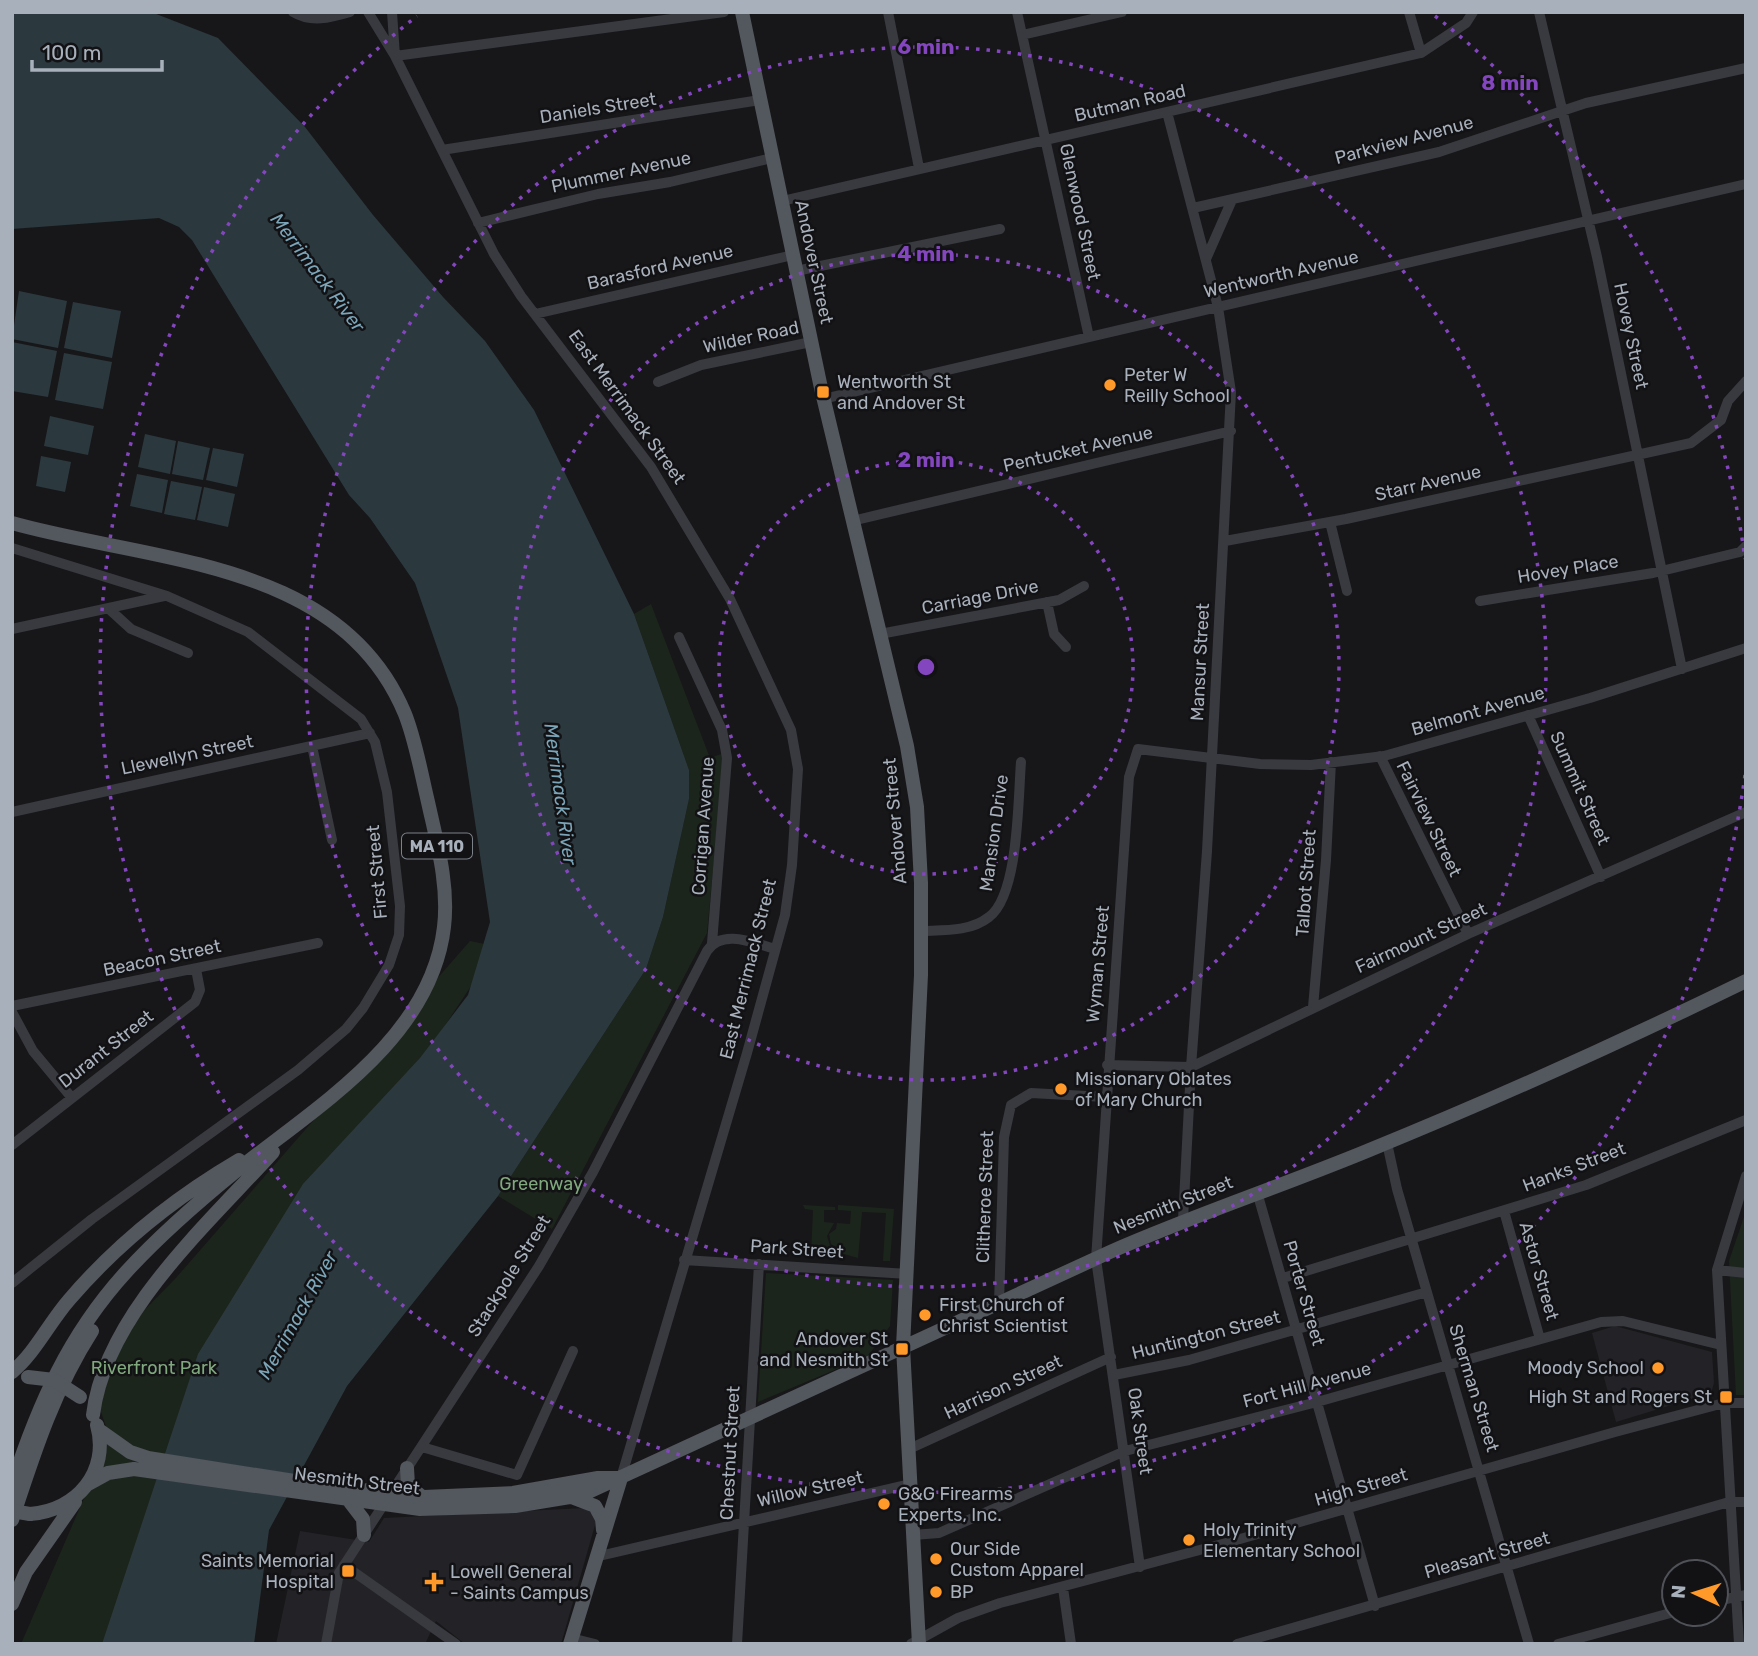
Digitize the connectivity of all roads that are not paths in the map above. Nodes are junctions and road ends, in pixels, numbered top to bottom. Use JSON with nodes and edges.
{"nodes":[{"id":1,"x":293,"y":12,"type":"edge"},
{"id":2,"x":350,"y":12,"type":"edge"},
{"id":3,"x":368,"y":12,"type":"edge"},
{"id":4,"x":392,"y":12,"type":"edge"},
{"id":5,"x":724,"y":12,"type":"edge"},
{"id":6,"x":742,"y":12,"type":"edge"},
{"id":7,"x":888,"y":12,"type":"edge"},
{"id":8,"x":1017,"y":12,"type":"edge"},
{"id":9,"x":1122,"y":12,"type":"edge"},
{"id":10,"x":1409,"y":12,"type":"edge"},
{"id":11,"x":1473,"y":12,"type":"edge"},
{"id":12,"x":1539,"y":12,"type":"edge"},
{"id":13,"x":1022,"y":35,"type":"junction"},
{"id":14,"x":1421,"y":53,"type":"junction"},
{"id":15,"x":395,"y":56,"type":"junction"},
{"id":16,"x":1746,"y":68,"type":"edge"},
{"id":17,"x":760,"y":100,"type":"junction"},
{"id":18,"x":1562,"y":111,"type":"junction"},
{"id":19,"x":1167,"y":112,"type":"junction"},
{"id":20,"x":1046,"y":140,"type":"junction"},
{"id":21,"x":442,"y":150,"type":"junction"},
{"id":22,"x":772,"y":158,"type":"junction"},
{"id":23,"x":919,"y":168,"type":"junction"},
{"id":24,"x":1746,"y":184,"type":"edge"},
{"id":25,"x":1232,"y":200,"type":"junction"},
{"id":26,"x":782,"y":201,"type":"junction"},
{"id":27,"x":1193,"y":208,"type":"junction"},
{"id":28,"x":1588,"y":221,"type":"junction"},
{"id":29,"x":478,"y":223,"type":"junction"},
{"id":30,"x":1000,"y":229,"type":"dead end"},
{"id":31,"x":793,"y":255,"type":"junction"},
{"id":32,"x":1206,"y":259,"type":"junction"},
{"id":33,"x":796,"y":271,"type":"junction"},
{"id":34,"x":1219,"y":307,"type":"junction"},
{"id":35,"x":535,"y":314,"type":"junction"},
{"id":36,"x":1089,"y":337,"type":"junction"},
{"id":37,"x":811,"y":342,"type":"junction"},
{"id":38,"x":1746,"y":381,"type":"edge"},
{"id":39,"x":658,"y":382,"type":"dead end"},
{"id":40,"x":823,"y":399,"type":"junction"},
{"id":41,"x":1231,"y":430,"type":"junction"},
{"id":42,"x":1638,"y":455,"type":"junction"},
{"id":43,"x":852,"y":521,"type":"junction"},
{"id":44,"x":1330,"y":522,"type":"junction"},
{"id":45,"x":12,"y":523,"type":"edge"},
{"id":46,"x":1225,"y":541,"type":"junction"},
{"id":47,"x":1746,"y":546,"type":"edge"},
{"id":48,"x":12,"y":548,"type":"edge"},
{"id":49,"x":1662,"y":571,"type":"junction"},
{"id":50,"x":1084,"y":586,"type":"dead end"},
{"id":51,"x":1347,"y":591,"type":"dead end"},
{"id":52,"x":167,"y":596,"type":"junction"},
{"id":53,"x":1480,"y":601,"type":"dead end"},
{"id":54,"x":1047,"y":602,"type":"junction"},
{"id":55,"x":108,"y":608,"type":"junction"},
{"id":56,"x":12,"y":629,"type":"edge"},
{"id":57,"x":880,"y":634,"type":"junction"},
{"id":58,"x":679,"y":637,"type":"dead end"},
{"id":59,"x":1066,"y":647,"type":"dead end"},
{"id":60,"x":1746,"y":649,"type":"edge"},
{"id":61,"x":188,"y":653,"type":"dead end"},
{"id":62,"x":1682,"y":669,"type":"junction"},
{"id":63,"x":1528,"y":715,"type":"junction"},
{"id":64,"x":370,"y":733,"type":"junction"},
{"id":65,"x":312,"y":746,"type":"junction"},
{"id":66,"x":1380,"y":756,"type":"junction"},
{"id":67,"x":1213,"y":758,"type":"junction"},
{"id":68,"x":1021,"y":762,"type":"dead end"},
{"id":69,"x":1331,"y":762,"type":"junction"},
{"id":70,"x":12,"y":812,"type":"edge"},
{"id":71,"x":1746,"y":812,"type":"edge"},
{"id":72,"x":332,"y":840,"type":"dead end"},
{"id":73,"x":1601,"y":877,"type":"junction"},
{"id":74,"x":921,"y":931,"type":"junction"},
{"id":75,"x":1468,"y":934,"type":"junction"},
{"id":76,"x":318,"y":943,"type":"dead end"},
{"id":77,"x":712,"y":943,"type":"junction"},
{"id":78,"x":775,"y":949,"type":"junction"},
{"id":79,"x":196,"y":970,"type":"junction"},
{"id":80,"x":1746,"y":981,"type":"edge"},
{"id":81,"x":12,"y":1006,"type":"edge"},
{"id":82,"x":1313,"y":1007,"type":"junction"},
{"id":83,"x":12,"y":1012,"type":"edge"},
{"id":84,"x":1107,"y":1065,"type":"junction"},
{"id":85,"x":1191,"y":1067,"type":"junction"},
{"id":86,"x":1105,"y":1097,"type":"junction"},
{"id":87,"x":72,"y":1098,"type":"junction"},
{"id":88,"x":1746,"y":1120,"type":"edge"},
{"id":89,"x":297,"y":1125,"type":"junction"},
{"id":90,"x":1387,"y":1143,"type":"junction"},
{"id":91,"x":12,"y":1145,"type":"edge"},
{"id":92,"x":1746,"y":1176,"type":"edge"},
{"id":93,"x":1257,"y":1192,"type":"junction"},
{"id":94,"x":1504,"y":1211,"type":"junction"},
{"id":95,"x":1183,"y":1220,"type":"junction"},
{"id":96,"x":1412,"y":1237,"type":"junction"},
{"id":97,"x":1096,"y":1259,"type":"junction"},
{"id":98,"x":684,"y":1260,"type":"junction"},
{"id":99,"x":759,"y":1264,"type":"junction"},
{"id":100,"x":1717,"y":1270,"type":"junction"},
{"id":101,"x":1746,"y":1273,"type":"edge"},
{"id":102,"x":908,"y":1274,"type":"junction"},
{"id":103,"x":1283,"y":1279,"type":"junction"},
{"id":104,"x":12,"y":1283,"type":"edge"},
{"id":105,"x":1427,"y":1292,"type":"junction"},
{"id":106,"x":999,"y":1304,"type":"junction"},
{"id":107,"x":1296,"y":1330,"type":"junction"},
{"id":108,"x":1540,"y":1339,"type":"junction"},
{"id":109,"x":1721,"y":1345,"type":"junction"},
{"id":110,"x":903,"y":1347,"type":"junction"},
{"id":111,"x":573,"y":1351,"type":"dead end"},
{"id":112,"x":1111,"y":1357,"type":"junction"},
{"id":113,"x":1449,"y":1364,"type":"junction"},
{"id":114,"x":12,"y":1372,"type":"edge"},
{"id":115,"x":1114,"y":1375,"type":"junction"},
{"id":116,"x":12,"y":1380,"type":"edge"},
{"id":117,"x":1317,"y":1402,"type":"junction"},
{"id":118,"x":1746,"y":1403,"type":"edge"},
{"id":119,"x":1724,"y":1404,"type":"junction"},
{"id":120,"x":93,"y":1415,"type":"junction"},
{"id":121,"x":750,"y":1419,"type":"junction"},
{"id":122,"x":99,"y":1430,"type":"junction"},
{"id":123,"x":422,"y":1447,"type":"junction"},
{"id":124,"x":909,"y":1449,"type":"junction"},
{"id":125,"x":1125,"y":1451,"type":"junction"},
{"id":126,"x":146,"y":1464,"type":"junction"},
{"id":127,"x":407,"y":1468,"type":"junction"},
{"id":128,"x":1481,"y":1471,"type":"junction"},
{"id":129,"x":621,"y":1478,"type":"junction"},
{"id":130,"x":910,"y":1484,"type":"junction"},
{"id":131,"x":12,"y":1485,"type":"edge"},
{"id":132,"x":83,"y":1490,"type":"junction"},
{"id":133,"x":323,"y":1492,"type":"junction"},
{"id":134,"x":423,"y":1497,"type":"junction"},
{"id":135,"x":570,"y":1497,"type":"junction"},
{"id":136,"x":385,"y":1500,"type":"junction"},
{"id":137,"x":350,"y":1502,"type":"junction"},
{"id":138,"x":1729,"y":1502,"type":"junction"},
{"id":139,"x":1746,"y":1502,"type":"edge"},
{"id":140,"x":1348,"y":1509,"type":"junction"},
{"id":141,"x":12,"y":1511,"type":"edge"},
{"id":142,"x":12,"y":1520,"type":"edge"},
{"id":143,"x":743,"y":1523,"type":"junction"},
{"id":144,"x":363,"y":1535,"type":"junction"},
{"id":145,"x":913,"y":1535,"type":"junction"},
{"id":146,"x":601,"y":1538,"type":"junction"},
{"id":147,"x":595,"y":1557,"type":"junction"},
{"id":148,"x":344,"y":1565,"type":"junction"},
{"id":149,"x":1140,"y":1567,"type":"junction"},
{"id":150,"x":1508,"y":1568,"type":"junction"},
{"id":151,"x":1063,"y":1588,"type":"junction"},
{"id":152,"x":1741,"y":1595,"type":"edge"},
{"id":153,"x":12,"y":1604,"type":"edge"},
{"id":154,"x":1375,"y":1606,"type":"junction"},
{"id":155,"x":1660,"y":1616,"type":"edge"},
{"id":156,"x":440,"y":1632,"type":"junction"},
{"id":157,"x":571,"y":1641,"type":"edge"},
{"id":158,"x":916,"y":1642,"type":"edge"},
{"id":159,"x":326,"y":1644,"type":"edge"},
{"id":160,"x":435,"y":1644,"type":"edge"},
{"id":161,"x":456,"y":1644,"type":"edge"},
{"id":162,"x":595,"y":1644,"type":"edge"},
{"id":163,"x":737,"y":1644,"type":"edge"},
{"id":164,"x":1071,"y":1644,"type":"edge"},
{"id":165,"x":1237,"y":1644,"type":"edge"},
{"id":166,"x":1529,"y":1644,"type":"edge"},
{"id":167,"x":1558,"y":1644,"type":"edge"},
{"id":168,"x":1739,"y":1644,"type":"edge"}],
"edges":[{"from":1,"to":2,"type":"street"},
{"from":3,"to":15,"type":"street"},
{"from":4,"to":15,"type":"street","name":"East Merrimack Street"},
{"from":5,"to":15,"type":"street"},
{"from":6,"to":17,"type":"main road","name":"Andover Street"},
{"from":7,"to":23,"type":"street"},
{"from":8,"to":13,"type":"street","name":"Glenwood Street"},
{"from":9,"to":13,"type":"street"},
{"from":10,"to":14,"type":"street"},
{"from":11,"to":14,"type":"street","name":"Butman Road"},
{"from":12,"to":18,"type":"street","name":"Hovey Street"},
{"from":13,"to":20,"type":"street","name":"Glenwood Street"},
{"from":14,"to":19,"type":"street","name":"Butman Road"},
{"from":15,"to":21,"type":"street","name":"East Merrimack Street"},
{"from":16,"to":18,"type":"street","name":"Parkview Avenue"},
{"from":17,"to":21,"type":"street","name":"Daniels Street"},
{"from":17,"to":22,"type":"main road","name":"Andover Street"},
{"from":18,"to":25,"type":"street","name":"Parkview Avenue"},
{"from":18,"to":28,"type":"street","name":"Hovey Street"},
{"from":19,"to":20,"type":"street","name":"Butman Road"},
{"from":19,"to":27,"type":"street","name":"Mansur Street"},
{"from":20,"to":23,"type":"street","name":"Butman Road"},
{"from":20,"to":36,"type":"street","name":"Glenwood Street"},
{"from":21,"to":29,"type":"street","name":"East Merrimack Street"},
{"from":22,"to":26,"type":"main road","name":"Andover Street"},
{"from":22,"to":29,"type":"street","name":"Plummer Avenue"},
{"from":23,"to":26,"type":"street","name":"Butman Road"},
{"from":24,"to":28,"type":"street","name":"Wentworth Avenue"},
{"from":25,"to":27,"type":"street","name":"Parkview Avenue"},
{"from":25,"to":32,"type":"street"},
{"from":26,"to":31,"type":"main road","name":"Andover Street"},
{"from":27,"to":32,"type":"street","name":"Mansur Street"},
{"from":28,"to":34,"type":"street","name":"Wentworth Avenue"},
{"from":28,"to":42,"type":"street","name":"Hovey Street"},
{"from":29,"to":35,"type":"street","name":"East Merrimack Street"},
{"from":30,"to":33,"type":"street"},
{"from":31,"to":33,"type":"main road","name":"Andover Street"},
{"from":31,"to":35,"type":"street","name":"Barasford Avenue"},
{"from":32,"to":34,"type":"street","name":"Mansur Street"},
{"from":33,"to":37,"type":"main road","name":"Andover Street"},
{"from":34,"to":36,"type":"street","name":"Wentworth Avenue"},
{"from":34,"to":41,"type":"street","name":"Mansur Street"},
{"from":35,"to":78,"type":"street","name":"East Merrimack Street"},
{"from":36,"to":40,"type":"street","name":"Wentworth Avenue"},
{"from":37,"to":39,"type":"street","name":"Wilder Road"},
{"from":37,"to":40,"type":"main road","name":"Andover Street"},
{"from":38,"to":42,"type":"street","name":"Starr Avenue"},
{"from":40,"to":43,"type":"main road","name":"Andover Street"},
{"from":41,"to":43,"type":"street","name":"Pentucket Avenue"},
{"from":41,"to":46,"type":"street","name":"Mansur Street"},
{"from":42,"to":44,"type":"street","name":"Starr Avenue"},
{"from":42,"to":49,"type":"street","name":"Hovey Street"},
{"from":43,"to":57,"type":"main road","name":"Andover Street"},
{"from":44,"to":46,"type":"street","name":"Starr Avenue"},
{"from":44,"to":51,"type":"street"},
{"from":45,"to":89,"type":"main road","number":"MA 110"},
{"from":46,"to":67,"type":"street","name":"Mansur Street"},
{"from":47,"to":49,"type":"street","name":"Hovey Place"},
{"from":48,"to":52,"type":"street","name":"First Street"},
{"from":49,"to":53,"type":"street","name":"Hovey Place"},
{"from":49,"to":62,"type":"street","name":"Hovey Street"},
{"from":50,"to":54,"type":"street","name":"Carriage Drive"},
{"from":52,"to":55,"type":"street"},
{"from":52,"to":64,"type":"street","name":"First Street"},
{"from":54,"to":57,"type":"street","name":"Carriage Drive"},
{"from":54,"to":59,"type":"street"},
{"from":55,"to":56,"type":"street"},
{"from":55,"to":61,"type":"street"},
{"from":57,"to":74,"type":"main road","name":"Andover Street"},
{"from":58,"to":77,"type":"street","name":"Corrigan Avenue"},
{"from":60,"to":62,"type":"street","name":"Belmont Avenue"},
{"from":62,"to":63,"type":"street","name":"Belmont Avenue"},
{"from":63,"to":66,"type":"street","name":"Belmont Avenue"},
{"from":63,"to":73,"type":"street","name":"Summit Street"},
{"from":64,"to":65,"type":"street","name":"Llewellyn Street"},
{"from":64,"to":104,"type":"street","name":"First Street"},
{"from":65,"to":70,"type":"street","name":"Llewellyn Street"},
{"from":65,"to":72,"type":"street"},
{"from":66,"to":69,"type":"street","name":"Belmont Avenue"},
{"from":66,"to":75,"type":"street","name":"Fairview Street"},
{"from":67,"to":69,"type":"street","name":"Belmont Avenue"},
{"from":67,"to":84,"type":"street","name":"Wyman Street"},
{"from":67,"to":85,"type":"street","name":"Mansur Street"},
{"from":68,"to":74,"type":"street","name":"Mansion Drive"},
{"from":69,"to":82,"type":"street","name":"Talbot Street"},
{"from":71,"to":73,"type":"street","name":"Fairmount Street"},
{"from":73,"to":75,"type":"street","name":"Fairmount Street"},
{"from":74,"to":102,"type":"main road","name":"Andover Street"},
{"from":75,"to":82,"type":"street","name":"Fairmount Street"},
{"from":76,"to":79,"type":"street","name":"Beacon Street"},
{"from":77,"to":78,"type":"street"},
{"from":77,"to":123,"type":"street","name":"Stackpole Street"},
{"from":78,"to":98,"type":"street","name":"East Merrimack Street"},
{"from":79,"to":81,"type":"street","name":"Beacon Street"},
{"from":79,"to":87,"type":"street","name":"Durant Street"},
{"from":80,"to":90,"type":"main road","name":"Nesmith Street"},
{"from":82,"to":85,"type":"street","name":"Fairmount Street"},
{"from":83,"to":87,"type":"street"},
{"from":84,"to":85,"type":"street","name":"Fairmount Street"},
{"from":84,"to":86,"type":"street","name":"Wyman Street"},
{"from":85,"to":95,"type":"street","name":"Mansur Street"},
{"from":86,"to":97,"type":"street","name":"Wyman Street"},
{"from":86,"to":106,"type":"street","name":"Clitheroe Street"},
{"from":87,"to":91,"type":"street","name":"Durant Street"},
{"from":88,"to":94,"type":"street","name":"Hanks Street"},
{"from":89,"to":114,"type":"main road","number":"MA 110"},
{"from":89,"to":120,"type":"main road","number":"MA 110"},
{"from":89,"to":131,"type":"main road"},
{"from":89,"to":142,"type":"main road"},
{"from":90,"to":93,"type":"main road","name":"Nesmith Street"},
{"from":90,"to":96,"type":"street","name":"Sherman Street"},
{"from":92,"to":100,"type":"street"},
{"from":93,"to":95,"type":"main road","name":"Nesmith Street"},
{"from":93,"to":103,"type":"street","name":"Porter Street"},
{"from":94,"to":96,"type":"street","name":"Hanks Street"},
{"from":94,"to":108,"type":"street","name":"Astor Street"},
{"from":95,"to":97,"type":"main road","name":"Nesmith Street"},
{"from":96,"to":103,"type":"street","name":"Hanks Street"},
{"from":96,"to":105,"type":"street","name":"Sherman Street"},
{"from":97,"to":106,"type":"main road","name":"Nesmith Street"},
{"from":97,"to":112,"type":"street","name":"Oak Street"},
{"from":98,"to":99,"type":"street","name":"Park Street"},
{"from":98,"to":129,"type":"street","name":"East Merrimack Street"},
{"from":99,"to":102,"type":"street","name":"Park Street"},
{"from":99,"to":121,"type":"street","name":"Chestnut Street"},
{"from":100,"to":101,"type":"street"},
{"from":100,"to":109,"type":"street"},
{"from":102,"to":110,"type":"main road","name":"Andover Street"},
{"from":103,"to":107,"type":"street","name":"Porter Street"},
{"from":105,"to":107,"type":"street","name":"Huntington Street"},
{"from":105,"to":113,"type":"street","name":"Sherman Street"},
{"from":106,"to":110,"type":"main road","name":"Nesmith Street"},
{"from":107,"to":115,"type":"street","name":"Huntington Street"},
{"from":107,"to":117,"type":"street","name":"Porter Street"},
{"from":108,"to":109,"type":"street","name":"Fort Hill Avenue"},
{"from":108,"to":113,"type":"street","name":"Fort Hill Avenue"},
{"from":109,"to":119,"type":"street"},
{"from":110,"to":121,"type":"main road","name":"Nesmith Street"},
{"from":110,"to":124,"type":"main road","name":"Andover Street"},
{"from":111,"to":123,"type":"street"},
{"from":112,"to":115,"type":"street","name":"Oak Street"},
{"from":112,"to":124,"type":"street","name":"Harrison Street"},
{"from":113,"to":117,"type":"street","name":"Fort Hill Avenue"},
{"from":113,"to":128,"type":"street","name":"Sherman Street"},
{"from":115,"to":125,"type":"street","name":"Oak Street"},
{"from":116,"to":120,"type":"main road","bridge":true},
{"from":117,"to":125,"type":"street","name":"Fort Hill Avenue"},
{"from":117,"to":140,"type":"street","name":"Porter Street"},
{"from":118,"to":119,"type":"street","name":"High Street"},
{"from":119,"to":128,"type":"street","name":"High Street"},
{"from":119,"to":138,"type":"street"},
{"from":120,"to":122,"type":"main road"},
{"from":121,"to":129,"type":"main road","name":"Nesmith Street"},
{"from":121,"to":143,"type":"street","name":"Chestnut Street"},
{"from":122,"to":126,"type":"main road","name":"Nesmith Street"},
{"from":122,"to":132,"type":"main road"},
{"from":123,"to":127,"type":"street","name":"Stackpole Street"},
{"from":124,"to":130,"type":"main road","name":"Andover Street"},
{"from":125,"to":145,"type":"street","name":"Fort Hill Avenue"},
{"from":125,"to":149,"type":"street","name":"Oak Street"},
{"from":126,"to":132,"type":"main road","name":"Nesmith Street"},
{"from":126,"to":133,"type":"main road","name":"Nesmith Street"},
{"from":127,"to":134,"type":"main road"},
{"from":127,"to":136,"type":"street","name":"Stackpole Street"},
{"from":128,"to":140,"type":"street","name":"High Street"},
{"from":128,"to":150,"type":"street","name":"Sherman Street"},
{"from":129,"to":134,"type":"main road","name":"Nesmith Street"},
{"from":129,"to":135,"type":"main road","name":"Nesmith Street"},
{"from":129,"to":146,"type":"main road","name":"East Merrimack Street"},
{"from":130,"to":143,"type":"street","name":"Willow Street"},
{"from":130,"to":145,"type":"main road","name":"Andover Street"},
{"from":132,"to":141,"type":"main road","name":"Nesmith Street","bridge":true},
{"from":132,"to":153,"type":"main road"},
{"from":133,"to":136,"type":"main road","name":"Nesmith Street"},
{"from":133,"to":137,"type":"main road","name":"Nesmith Street"},
{"from":134,"to":136,"type":"main road","name":"Nesmith Street"},
{"from":135,"to":136,"type":"main road","name":"Nesmith Street"},
{"from":135,"to":146,"type":"main road"},
{"from":136,"to":137,"type":"main road","name":"Nesmith Street"},
{"from":136,"to":144,"type":"street","name":"Stackpole Street"},
{"from":137,"to":144,"type":"main road"},
{"from":138,"to":139,"type":"street","name":"Pleasant Street"},
{"from":138,"to":150,"type":"street","name":"Pleasant Street"},
{"from":138,"to":152,"type":"street"},
{"from":140,"to":149,"type":"street","name":"High Street"},
{"from":140,"to":154,"type":"street","name":"Porter Street"},
{"from":143,"to":147,"type":"street","name":"Willow Street"},
{"from":143,"to":163,"type":"street","name":"Chestnut Street"},
{"from":144,"to":148,"type":"street","name":"Stackpole Street"},
{"from":145,"to":158,"type":"main road","name":"Andover Street"},
{"from":146,"to":147,"type":"main road","name":"East Merrimack Street"},
{"from":147,"to":157,"type":"main road","name":"East Merrimack Street"},
{"from":148,"to":156,"type":"street"},
{"from":148,"to":159,"type":"street","name":"Stackpole Street"},
{"from":149,"to":151,"type":"street","name":"High Street"},
{"from":150,"to":154,"type":"street","name":"Pleasant Street"},
{"from":150,"to":166,"type":"street","name":"Sherman Street"},
{"from":151,"to":158,"type":"street","name":"High Street"},
{"from":151,"to":164,"type":"street"},
{"from":152,"to":168,"type":"street"},
{"from":154,"to":165,"type":"street","name":"Pleasant Street"},
{"from":155,"to":167,"type":"street"},
{"from":156,"to":160,"type":"street"},
{"from":156,"to":161,"type":"street"},
{"from":157,"to":162,"type":"street"}]}
